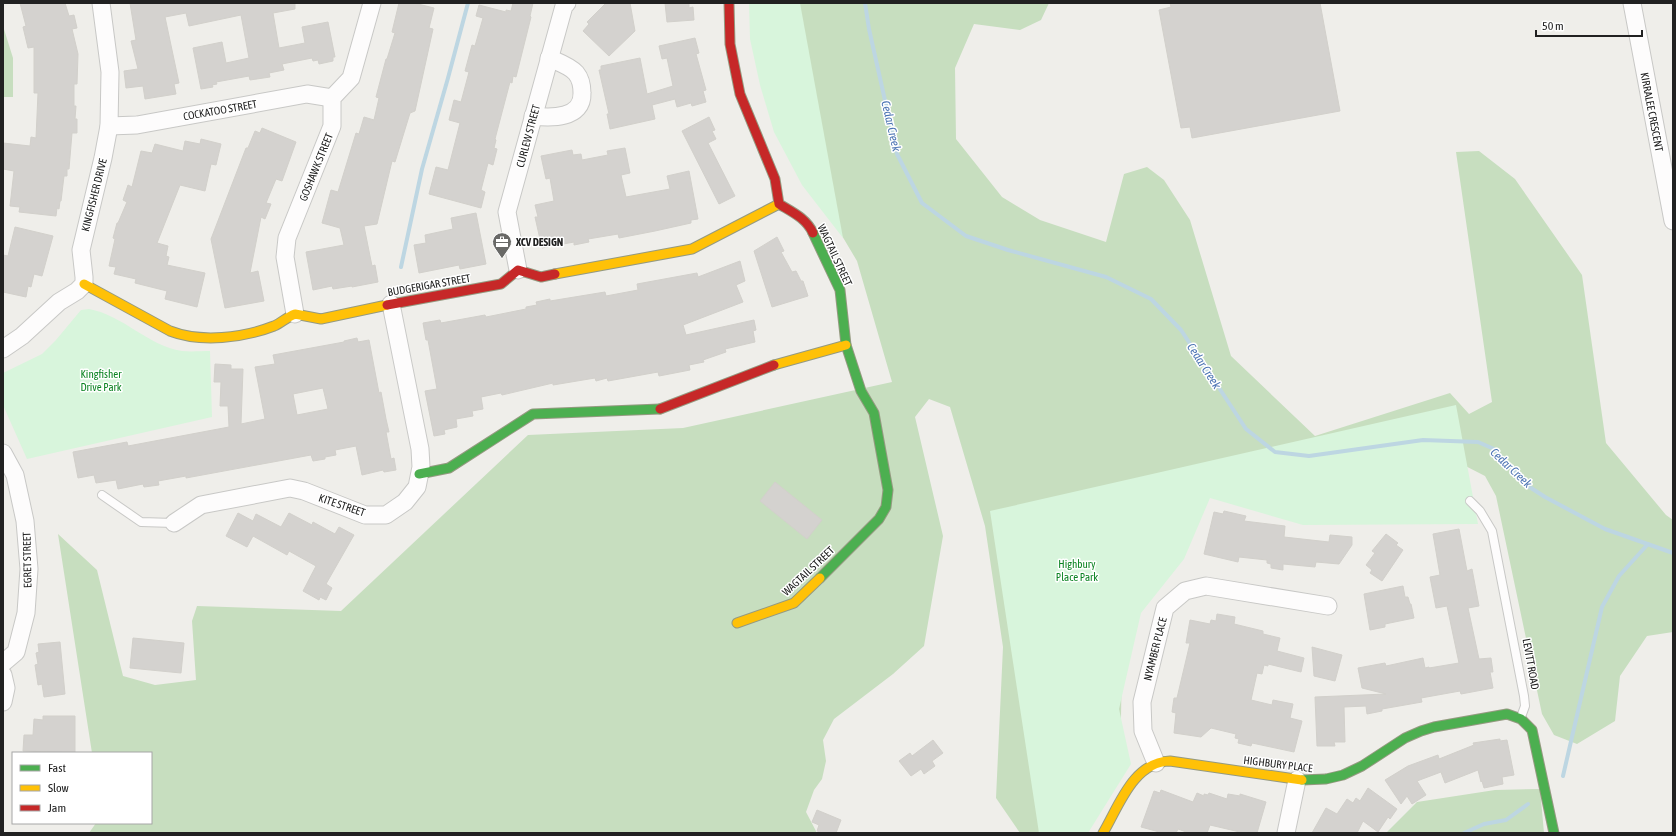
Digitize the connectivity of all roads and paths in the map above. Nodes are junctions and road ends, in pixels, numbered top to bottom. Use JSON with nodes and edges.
{"nodes":[{"id":1,"x":101,"y":3,"type":"edge"},
{"id":2,"x":372,"y":3,"type":"edge"},
{"id":3,"x":567,"y":3,"type":"edge"},
{"id":4,"x":728,"y":3,"type":"edge"},
{"id":5,"x":1632,"y":3,"type":"edge"},
{"id":6,"x":550,"y":58,"type":"junction"},
{"id":7,"x":332,"y":98,"type":"junction"},
{"id":8,"x":533,"y":116,"type":"junction"},
{"id":9,"x":109,"y":126,"type":"junction"},
{"id":10,"x":778,"y":204,"type":"junction"},
{"id":11,"x":1673,"y":221,"type":"edge"},
{"id":12,"x":518,"y":270,"type":"junction"},
{"id":13,"x":84,"y":284,"type":"junction"},
{"id":14,"x":391,"y":304,"type":"junction"},
{"id":15,"x":295,"y":314,"type":"junction"},
{"id":16,"x":846,"y":345,"type":"junction"},
{"id":17,"x":3,"y":349,"type":"edge"},
{"id":18,"x":3,"y":453,"type":"edge"},
{"id":19,"x":419,"y":474,"type":"junction"},
{"id":20,"x":102,"y":495,"type":"dead end"},
{"id":21,"x":1470,"y":501,"type":"dead end"},
{"id":22,"x":174,"y":523,"type":"joint"},
{"id":23,"x":1328,"y":606,"type":"dead end"},
{"id":24,"x":737,"y":622,"type":"dead end"},
{"id":25,"x":3,"y":663,"type":"edge"},
{"id":26,"x":3,"y":675,"type":"edge"},
{"id":27,"x":3,"y":702,"type":"edge"},
{"id":28,"x":1521,"y":718,"type":"junction"},
{"id":29,"x":1156,"y":763,"type":"junction"},
{"id":30,"x":1297,"y":780,"type":"junction"},
{"id":31,"x":1103,"y":833,"type":"edge"},
{"id":32,"x":1286,"y":833,"type":"edge"},
{"id":33,"x":1554,"y":833,"type":"edge"}],
"edges":[{"from":1,"to":9,"type":"street","name":"KINGFISHER DRIVE"},
{"from":2,"to":7,"type":"street"},
{"from":3,"to":6,"type":"street","name":"CURLEW STREET"},
{"from":4,"to":10,"type":"street"},
{"from":5,"to":11,"type":"street","name":"KIRRALEE CRESCENT"},
{"from":6,"to":8,"type":"street","name":"CURLEW STREET"},
{"from":6,"to":8,"type":"street"},
{"from":7,"to":9,"type":"street","name":"COCKATOO STREET"},
{"from":7,"to":15,"type":"street","name":"GOSHAWK STREET"},
{"from":8,"to":12,"type":"street","name":"CURLEW STREET"},
{"from":9,"to":13,"type":"street","name":"KINGFISHER DRIVE"},
{"from":10,"to":12,"type":"street"},
{"from":10,"to":16,"type":"street","name":"WAGTAIL STREET"},
{"from":12,"to":14,"type":"street","name":"BUDGERIGAR STREET"},
{"from":13,"to":15,"type":"street"},
{"from":13,"to":17,"type":"street"},
{"from":14,"to":15,"type":"street","name":"BUDGERIGAR STREET"},
{"from":14,"to":19,"type":"street","name":"KITE STREET"},
{"from":16,"to":19,"type":"street"},
{"from":16,"to":24,"type":"street","name":"WAGTAIL STREET"},
{"from":18,"to":25,"type":"street","name":"EGRET STREET"},
{"from":19,"to":22,"type":"street","name":"KITE STREET"},
{"from":20,"to":22,"type":"lane"},
{"from":21,"to":28,"type":"lane","name":"LEVITT ROAD"},
{"from":23,"to":29,"type":"street","name":"NYAMBER PLACE"},
{"from":26,"to":27,"type":"street"},
{"from":28,"to":30,"type":"street","name":"HIGHBURY PLACE"},
{"from":28,"to":33,"type":"street"},
{"from":29,"to":30,"type":"street","name":"HIGHBURY PLACE"},
{"from":29,"to":31,"type":"street","name":"HIGHBURY PLACE"},
{"from":30,"to":32,"type":"street"}]}
